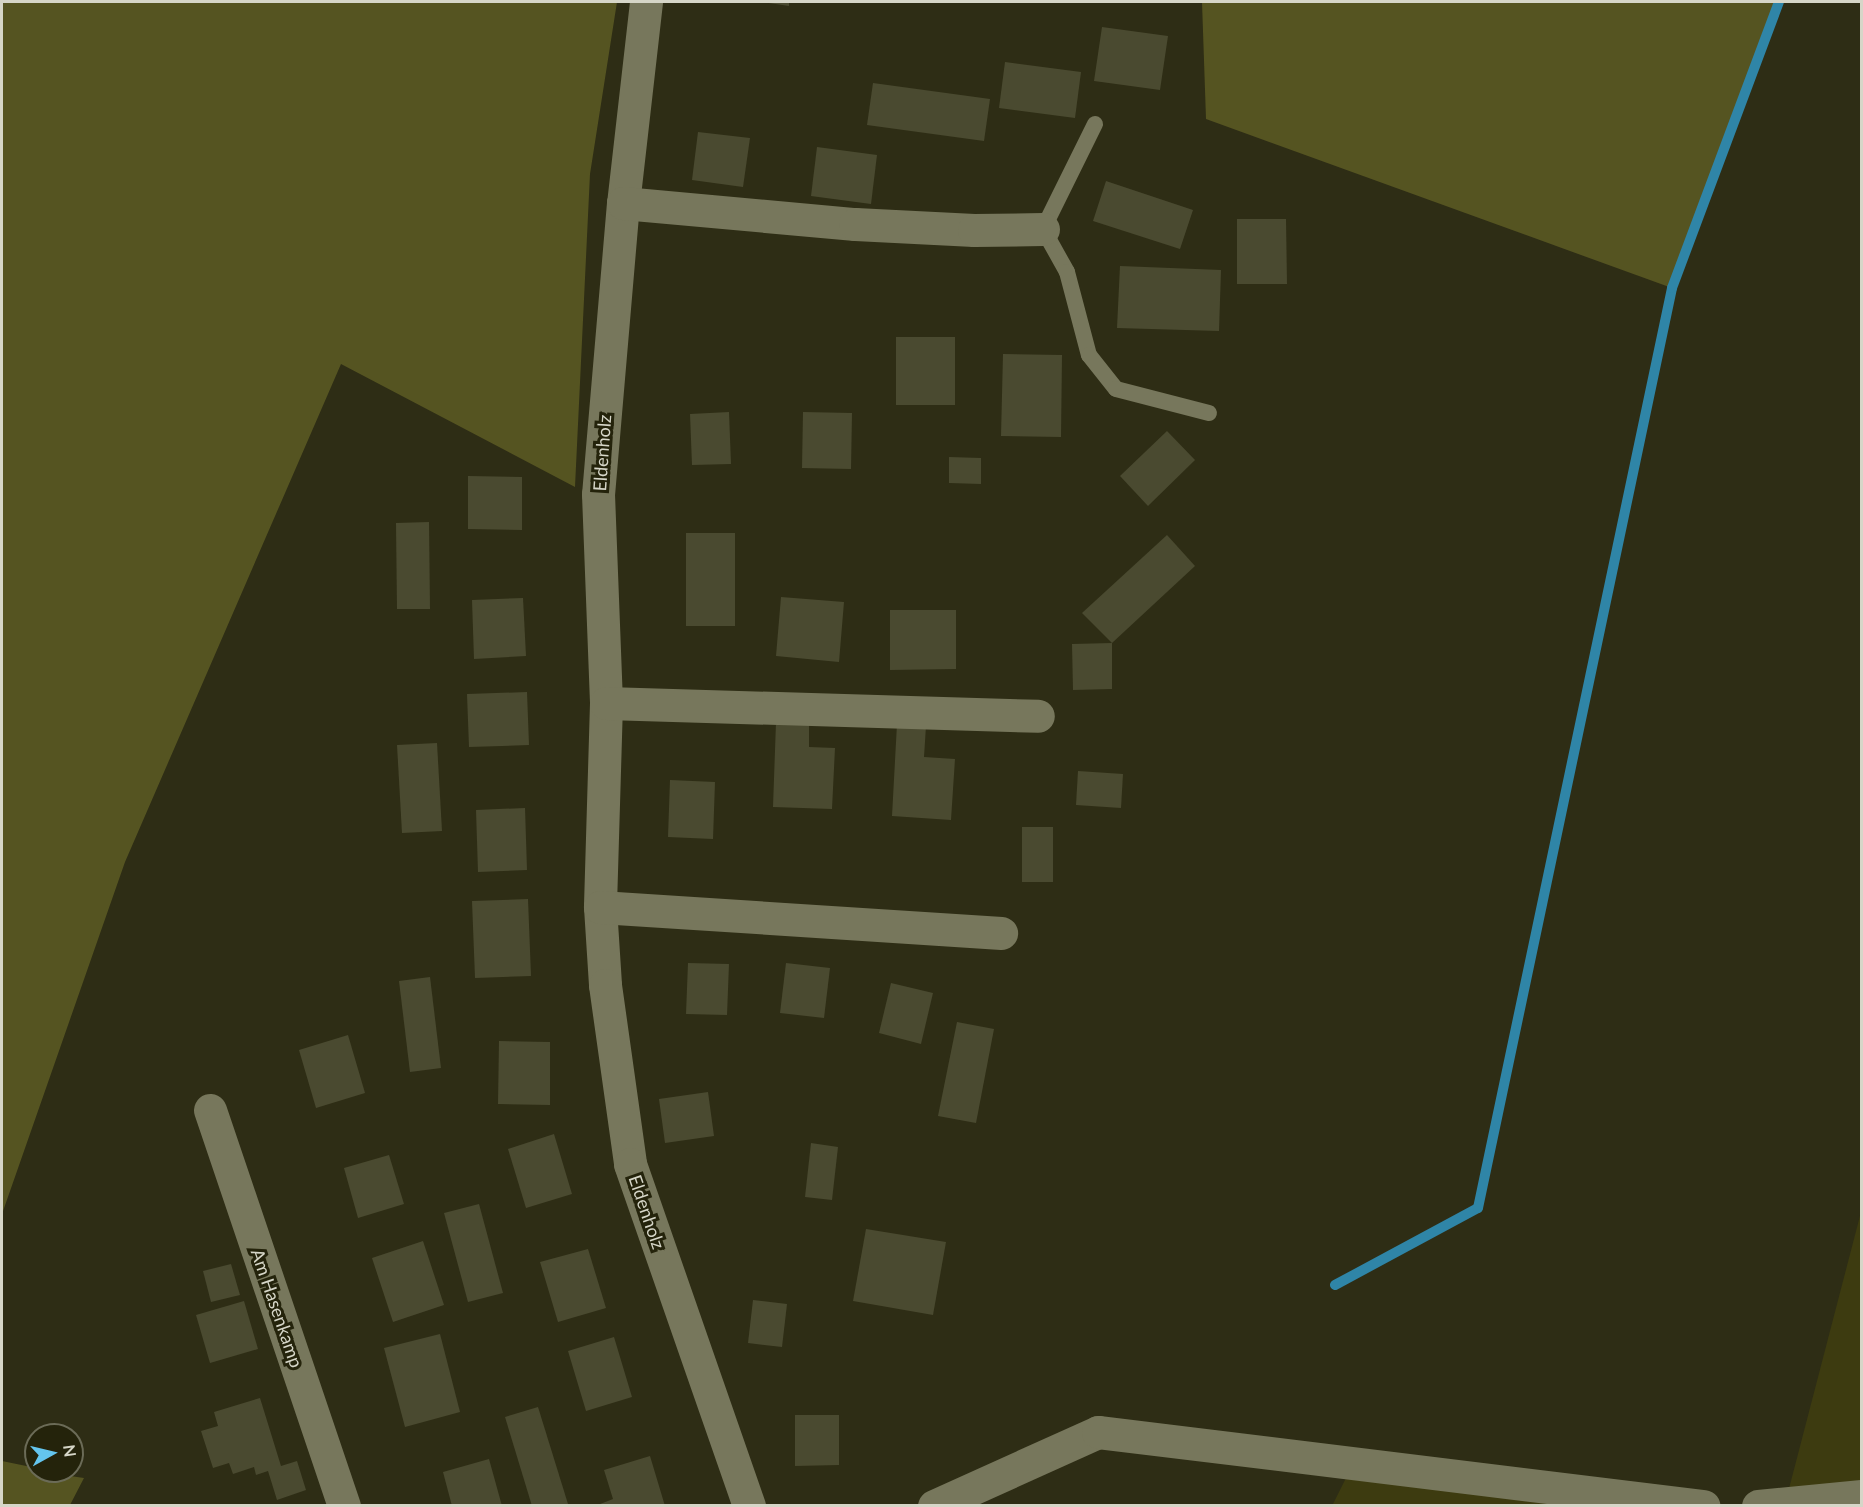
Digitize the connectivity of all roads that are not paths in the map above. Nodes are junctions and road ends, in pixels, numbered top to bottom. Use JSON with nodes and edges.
{"nodes":[{"id":1,"x":646,"y":2,"type":"edge"},
{"id":2,"x":1095,"y":124,"type":"dead end"},
{"id":3,"x":623,"y":203,"type":"junction"},
{"id":4,"x":1043,"y":229,"type":"junction"},
{"id":5,"x":1209,"y":413,"type":"dead end"},
{"id":6,"x":606,"y":703,"type":"junction"},
{"id":7,"x":1038,"y":716,"type":"dead end"},
{"id":8,"x":600,"y":907,"type":"junction"},
{"id":9,"x":1001,"y":933,"type":"dead end"},
{"id":10,"x":210,"y":1110,"type":"dead end"},
{"id":11,"x":1862,"y":1496,"type":"edge"},
{"id":12,"x":344,"y":1506,"type":"edge"},
{"id":13,"x":749,"y":1506,"type":"edge"},
{"id":14,"x":934,"y":1506,"type":"edge"},
{"id":15,"x":1703,"y":1506,"type":"edge"},
{"id":16,"x":1758,"y":1506,"type":"edge"}],
"edges":[{"from":1,"to":3,"type":"street","name":"Eldenholz"},
{"from":2,"to":4,"type":"lane"},
{"from":3,"to":4,"type":"street"},
{"from":3,"to":6,"type":"street","name":"Eldenholz"},
{"from":4,"to":5,"type":"lane"},
{"from":6,"to":7,"type":"street"},
{"from":6,"to":8,"type":"street","name":"Eldenholz"},
{"from":8,"to":9,"type":"street"},
{"from":8,"to":13,"type":"street","name":"Eldenholz"},
{"from":10,"to":12,"type":"street","name":"Am Hasenkamp"},
{"from":11,"to":16,"type":"street"},
{"from":14,"to":15,"type":"street"}]}
